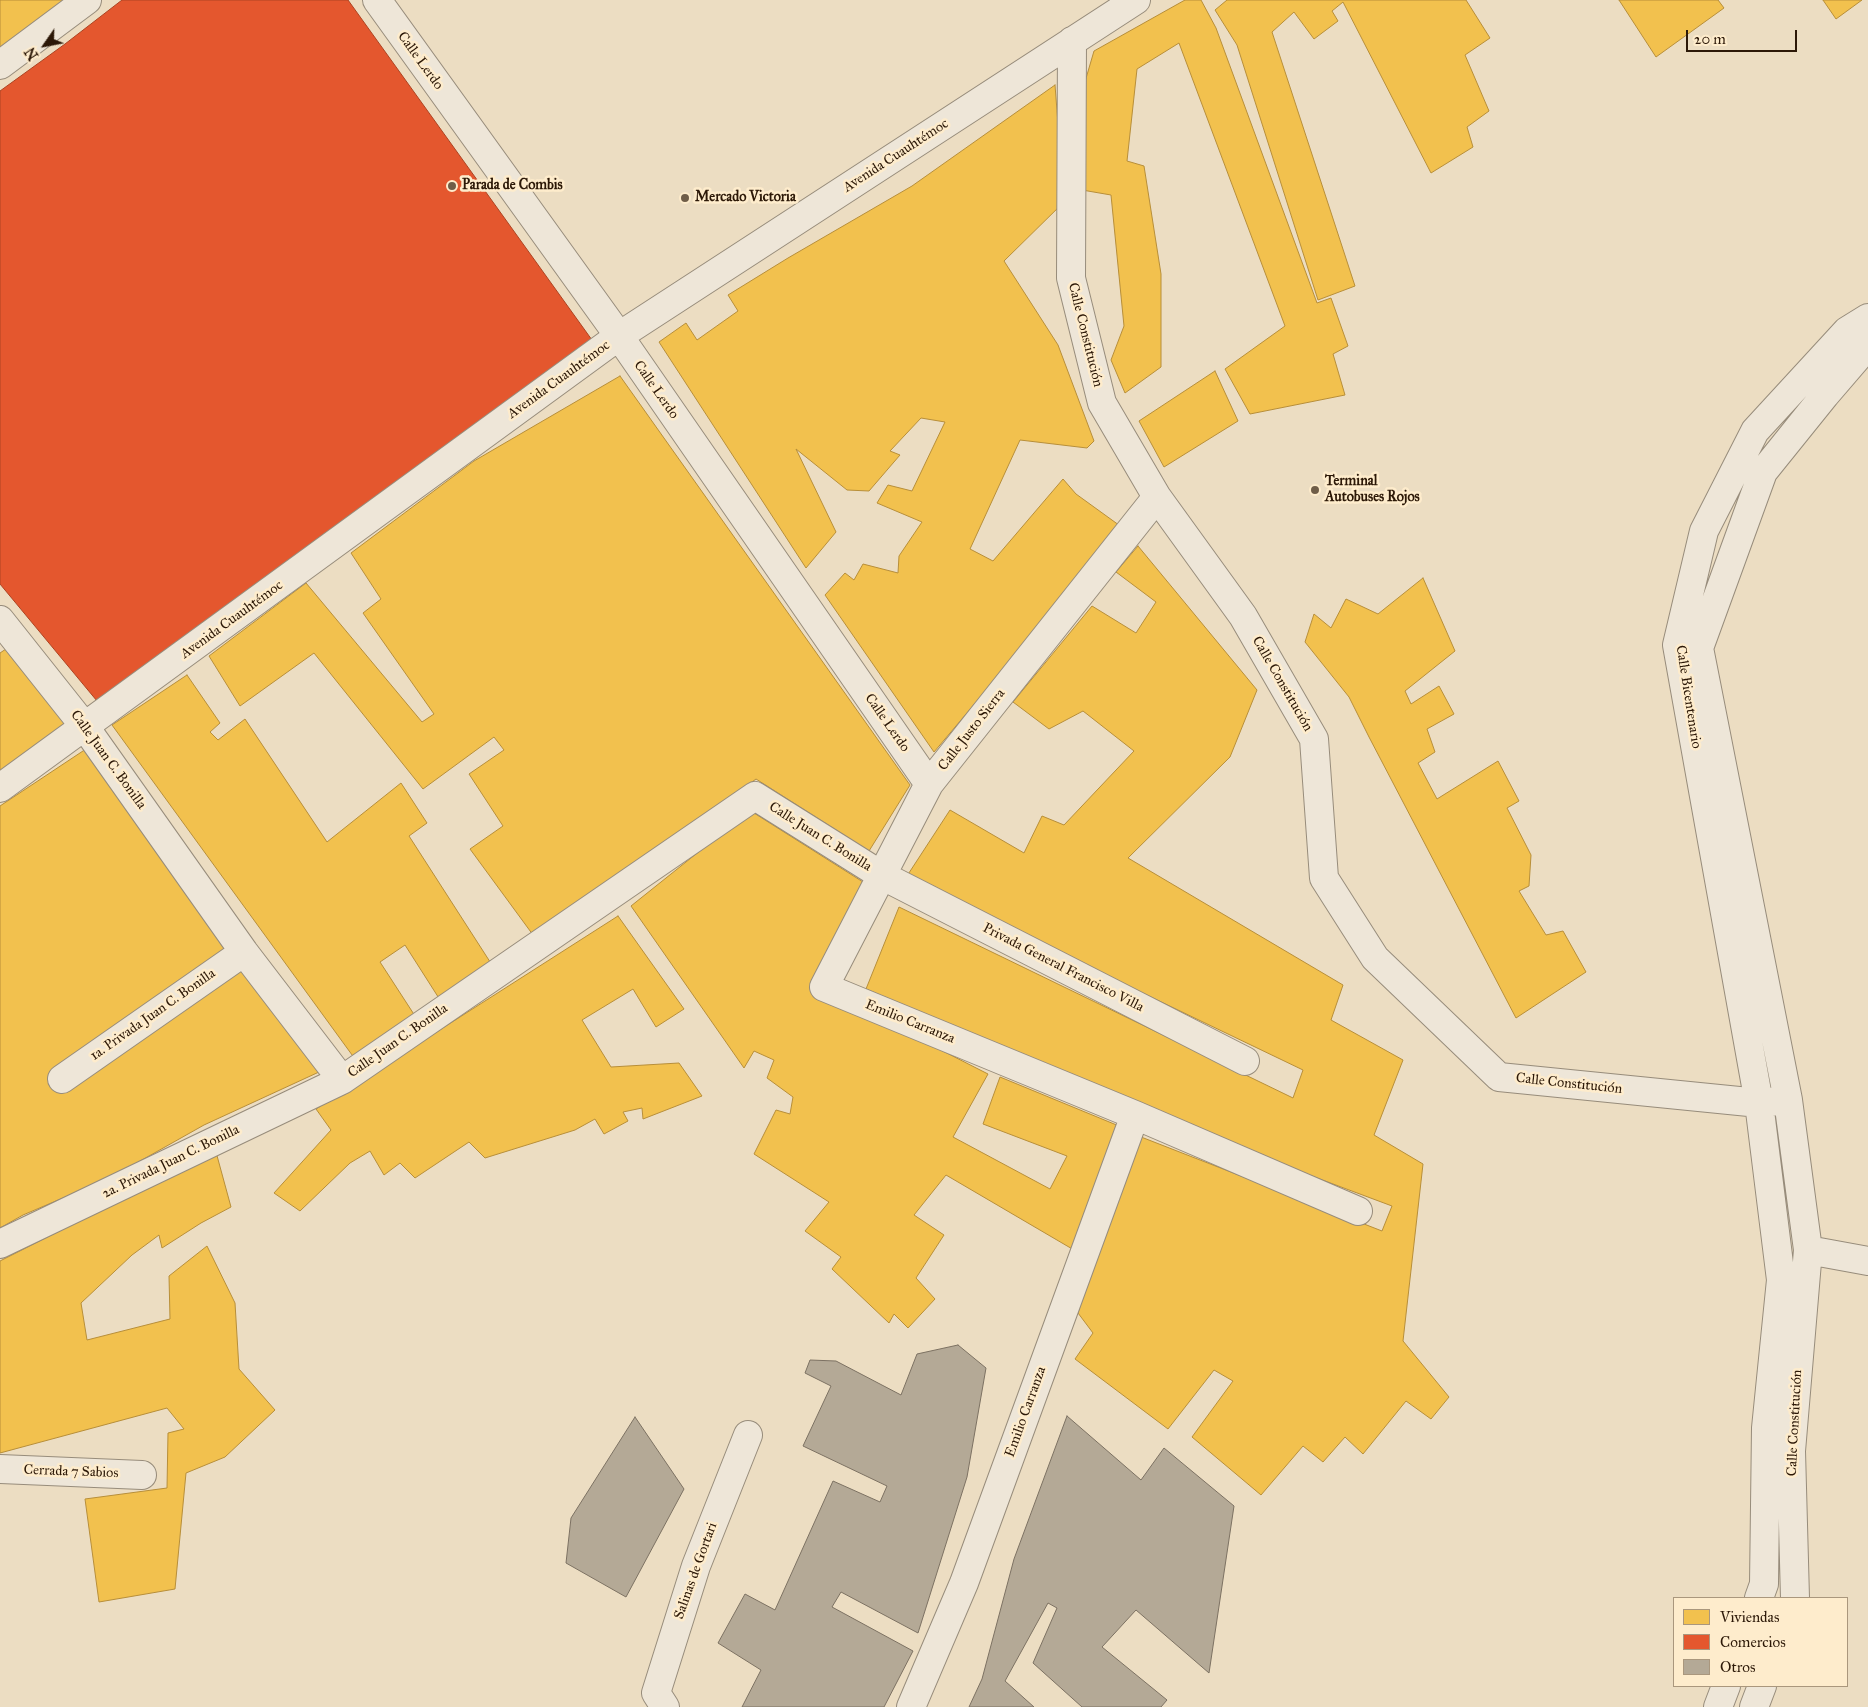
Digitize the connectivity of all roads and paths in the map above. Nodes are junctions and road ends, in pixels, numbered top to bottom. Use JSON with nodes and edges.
{"nodes":[{"id":1,"x":87,"y":0,"type":"edge"},
{"id":2,"x":377,"y":0,"type":"edge"},
{"id":3,"x":1135,"y":0,"type":"edge"},
{"id":4,"x":1072,"y":41,"type":"junction"},
{"id":5,"x":0,"y":65,"type":"edge"},
{"id":6,"x":1868,"y":318,"type":"edge"},
{"id":7,"x":619,"y":336,"type":"junction"},
{"id":8,"x":1868,"y":346,"type":"edge"},
{"id":9,"x":1157,"y":498,"type":"junction"},
{"id":10,"x":3,"y":629,"type":"edge"},
{"id":11,"x":85,"y":727,"type":"junction"},
{"id":12,"x":929,"y":784,"type":"junction"},
{"id":13,"x":0,"y":788,"type":"edge"},
{"id":14,"x":881,"y":875,"type":"junction"},
{"id":15,"x":244,"y":952,"type":"junction"},
{"id":16,"x":824,"y":987,"type":"joint"},
{"id":17,"x":1246,"y":1061,"type":"dead end"},
{"id":18,"x":62,"y":1079,"type":"dead end"},
{"id":19,"x":342,"y":1080,"type":"junction"},
{"id":20,"x":1788,"y":1100,"type":"junction"},
{"id":21,"x":1759,"y":1103,"type":"junction"},
{"id":22,"x":1135,"y":1115,"type":"junction"},
{"id":23,"x":1358,"y":1211,"type":"dead end"},
{"id":24,"x":0,"y":1244,"type":"edge"},
{"id":25,"x":1808,"y":1250,"type":"junction"},
{"id":26,"x":1868,"y":1261,"type":"edge"},
{"id":27,"x":748,"y":1436,"type":"dead end"},
{"id":28,"x":0,"y":1469,"type":"edge"},
{"id":29,"x":142,"y":1475,"type":"dead end"},
{"id":30,"x":1759,"y":1597,"type":"edge"},
{"id":31,"x":1795,"y":1597,"type":"edge"},
{"id":32,"x":1726,"y":1687,"type":"edge"},
{"id":33,"x":1762,"y":1687,"type":"edge"},
{"id":34,"x":665,"y":1707,"type":"edge"},
{"id":35,"x":911,"y":1707,"type":"edge"},
{"id":36,"x":1718,"y":1707,"type":"edge"},
{"id":37,"x":1754,"y":1707,"type":"edge"}],
"edges":[{"from":1,"to":5,"type":"street"},
{"from":2,"to":7,"type":"street","name":"Calle Lerdo"},
{"from":3,"to":4,"type":"street","name":"Avenida Cuauhtémoc"},
{"from":4,"to":7,"type":"street","name":"Avenida Cuauhtémoc"},
{"from":4,"to":9,"type":"street","name":"Calle Constitución"},
{"from":6,"to":21,"type":"street","name":"Calle Bicentenario"},
{"from":7,"to":11,"type":"street","name":"Avenida Cuauhtémoc"},
{"from":7,"to":12,"type":"street","name":"Calle Lerdo"},
{"from":8,"to":20,"type":"street","name":"Calle Bicentenario"},
{"from":9,"to":12,"type":"street","name":"Calle Justo Sierra"},
{"from":9,"to":21,"type":"street","name":"Calle Constitución"},
{"from":10,"to":11,"type":"street","name":"Calle Juan C. Bonilla"},
{"from":11,"to":13,"type":"street","name":"Avenida Cuauhtémoc"},
{"from":11,"to":15,"type":"street","name":"Calle Juan C. Bonilla"},
{"from":12,"to":14,"type":"street","name":"Calle Justo Sierra"},
{"from":14,"to":16,"type":"street","name":"Calle Justo Sierra"},
{"from":14,"to":17,"type":"street","name":"Privada General Francisco Villa"},
{"from":14,"to":19,"type":"street","name":"Calle Juan C. Bonilla"},
{"from":15,"to":18,"type":"street","name":"1a. Privada Juan C. Bonilla"},
{"from":15,"to":19,"type":"street","name":"Calle Juan C. Bonilla"},
{"from":16,"to":22,"type":"street","name":"Emilio Carranza"},
{"from":19,"to":24,"type":"street","name":"2a. Privada Juan C. Bonilla"},
{"from":20,"to":21,"type":"street","name":"Calle Constitución"},
{"from":20,"to":25,"type":"street","name":"Calle Constitución"},
{"from":21,"to":30,"type":"street","name":"Calle Constitución"},
{"from":22,"to":23,"type":"street","name":"Emilio Carranza"},
{"from":22,"to":35,"type":"street","name":"Emilio Carranza"},
{"from":25,"to":26,"type":"street"},
{"from":25,"to":31,"type":"street","name":"Calle Constitución"},
{"from":27,"to":34,"type":"street","name":"Salinas de Gortari"},
{"from":28,"to":29,"type":"street","name":"Cerrada 7 Sabios"},
{"from":32,"to":36,"type":"street"},
{"from":33,"to":37,"type":"street"}]}
